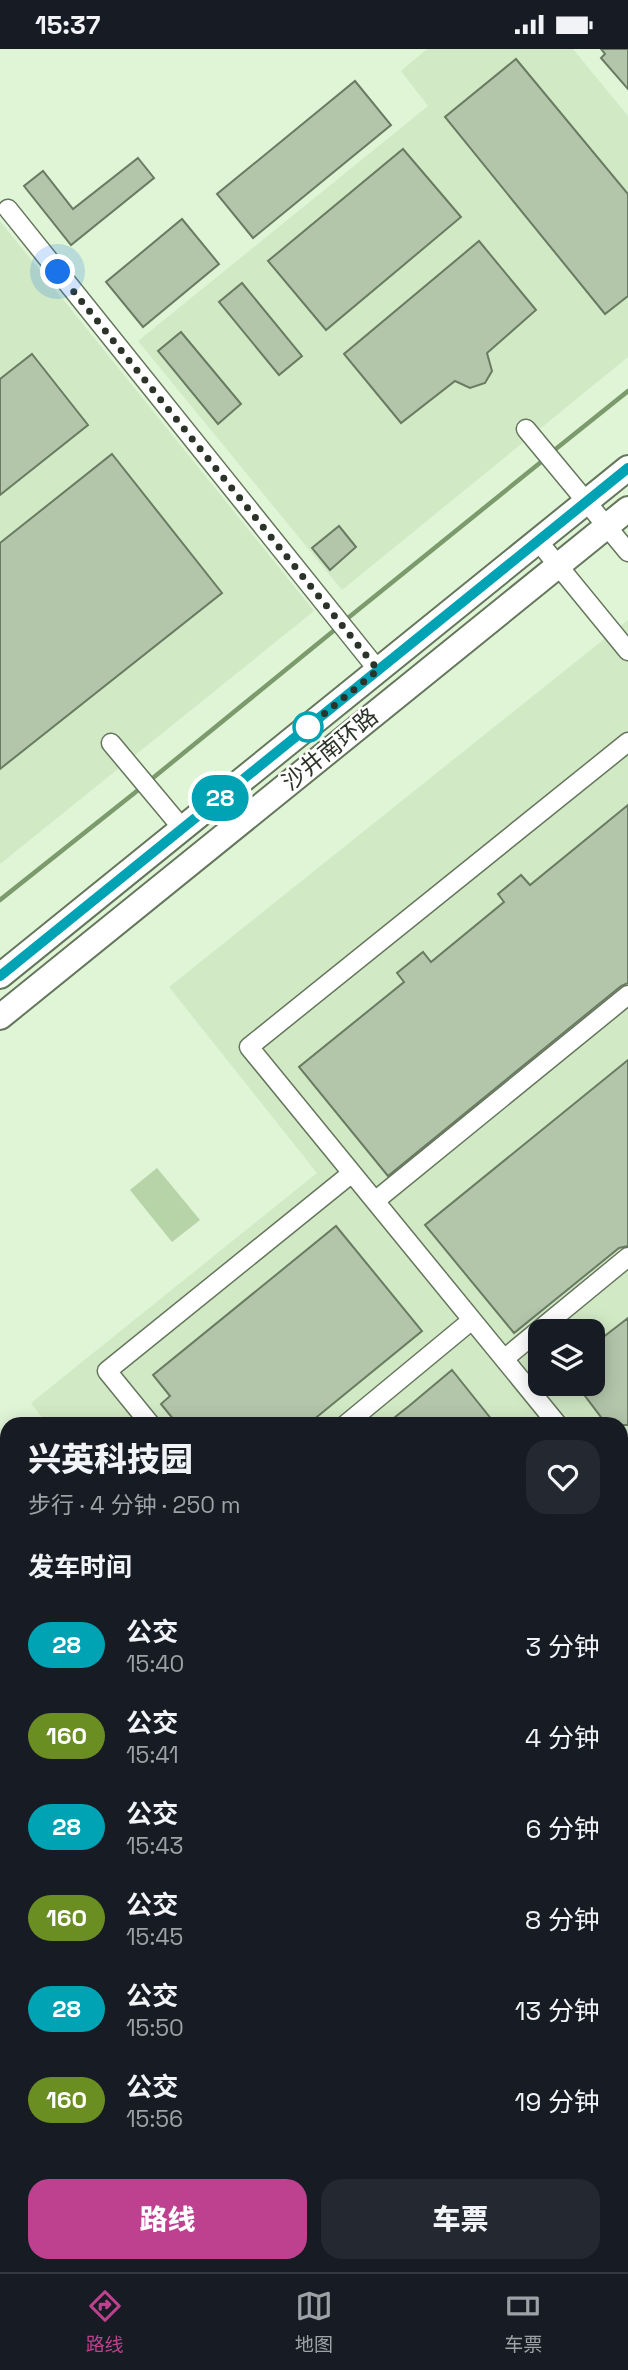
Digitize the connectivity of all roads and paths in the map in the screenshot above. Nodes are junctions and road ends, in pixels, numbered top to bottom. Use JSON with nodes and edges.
{"nodes":[{"id":1,"x":8,"y":209,"type":"dead end"},
{"id":2,"x":526,"y":429,"type":"dead end"},
{"id":3,"x":628,"y":468,"type":"edge"},
{"id":4,"x":587,"y":501,"type":"junction"},
{"id":5,"x":628,"y":509,"type":"edge"},
{"id":6,"x":607,"y":526,"type":"junction"},
{"id":7,"x":538,"y":541,"type":"junction"},
{"id":8,"x":628,"y":552,"type":"edge"},
{"id":9,"x":558,"y":565,"type":"junction"},
{"id":10,"x":628,"y":651,"type":"edge"},
{"id":11,"x":378,"y":670,"type":"junction"},
{"id":12,"x":111,"y":743,"type":"dead end"},
{"id":13,"x":627,"y":743,"type":"edge"},
{"id":14,"x":182,"y":828,"type":"junction"},
{"id":15,"x":0,"y":976,"type":"edge"},
{"id":16,"x":628,"y":995,"type":"edge"},
{"id":17,"x":0,"y":1017,"type":"edge"},
{"id":18,"x":352,"y":1173,"type":"junction"},
{"id":19,"x":375,"y":1201,"type":"junction"},
{"id":20,"x":628,"y":1257,"type":"edge"},
{"id":21,"x":472,"y":1319,"type":"junction"},
{"id":22,"x":504,"y":1359,"type":"junction"},
{"id":23,"x":144,"y":1417,"type":"edge"},
{"id":24,"x":355,"y":1417,"type":"edge"},
{"id":25,"x":551,"y":1417,"type":"edge"}],
"edges":[{"from":1,"to":11,"type":"street"},
{"from":2,"to":4,"type":"street"},
{"from":3,"to":4,"type":"main road","name":"沙井南环路"},
{"from":4,"to":6,"type":"street"},
{"from":4,"to":7,"type":"main road","name":"沙井南环路"},
{"from":5,"to":6,"type":"main road","name":"沙井南环路"},
{"from":6,"to":8,"type":"street"},
{"from":6,"to":9,"type":"main road","name":"沙井南环路"},
{"from":7,"to":9,"type":"street"},
{"from":7,"to":11,"type":"main road","name":"沙井南环路"},
{"from":9,"to":10,"type":"street"},
{"from":9,"to":17,"type":"main road","name":"沙井南环路"},
{"from":11,"to":14,"type":"main road","name":"沙井南环路"},
{"from":12,"to":14,"type":"street"},
{"from":13,"to":18,"type":"street"},
{"from":14,"to":15,"type":"main road","name":"沙井南环路"},
{"from":16,"to":19,"type":"street"},
{"from":18,"to":19,"type":"street"},
{"from":18,"to":23,"type":"street"},
{"from":19,"to":21,"type":"street"},
{"from":20,"to":22,"type":"street"},
{"from":21,"to":22,"type":"street"},
{"from":21,"to":24,"type":"street"},
{"from":22,"to":25,"type":"street"}]}
